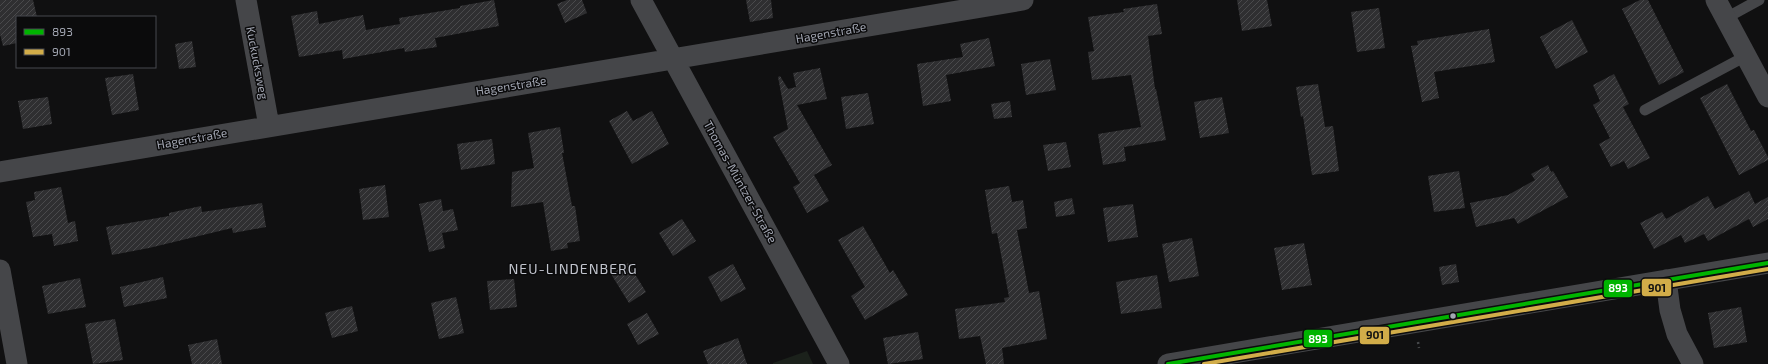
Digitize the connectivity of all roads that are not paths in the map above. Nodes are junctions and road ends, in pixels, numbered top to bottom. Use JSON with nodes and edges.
{"nodes":[{"id":1,"x":246,"y":0,"type":"edge"},
{"id":2,"x":641,"y":0,"type":"edge"},
{"id":3,"x":1023,"y":0,"type":"edge"},
{"id":4,"x":1716,"y":0,"type":"edge"},
{"id":5,"x":1759,"y":0,"type":"edge"},
{"id":6,"x":1726,"y":18,"type":"junction"},
{"id":7,"x":1746,"y":56,"type":"junction"},
{"id":8,"x":673,"y":60,"type":"junction"},
{"id":9,"x":1768,"y":97,"type":"edge"},
{"id":10,"x":1645,"y":110,"type":"dead end"},
{"id":11,"x":269,"y":126,"type":"junction"},
{"id":12,"x":0,"y":172,"type":"edge"},
{"id":13,"x":1768,"y":263,"type":"edge"},
{"id":14,"x":0,"y":270,"type":"edge"},
{"id":15,"x":1666,"y":280,"type":"junction"},
{"id":16,"x":17,"y":364,"type":"edge"},
{"id":17,"x":839,"y":364,"type":"edge"},
{"id":18,"x":1168,"y":364,"type":"edge"},
{"id":19,"x":1693,"y":364,"type":"edge"}],
"edges":[{"from":1,"to":11,"type":"street","name":"Kuckucksweg"},
{"from":2,"to":8,"type":"street","name":"Thomas-Müntzer-Straße"},
{"from":3,"to":8,"type":"street","name":"Hagenstraße"},
{"from":4,"to":6,"type":"street"},
{"from":5,"to":6,"type":"lane"},
{"from":6,"to":7,"type":"street"},
{"from":7,"to":9,"type":"street"},
{"from":7,"to":10,"type":"lane"},
{"from":8,"to":11,"type":"street","name":"Hagenstraße"},
{"from":8,"to":17,"type":"street","name":"Thomas-Müntzer-Straße"},
{"from":11,"to":12,"type":"street","name":"Hagenstraße"},
{"from":13,"to":15,"type":"street"},
{"from":14,"to":16,"type":"street"},
{"from":15,"to":18,"type":"street"},
{"from":15,"to":19,"type":"street"}]}
